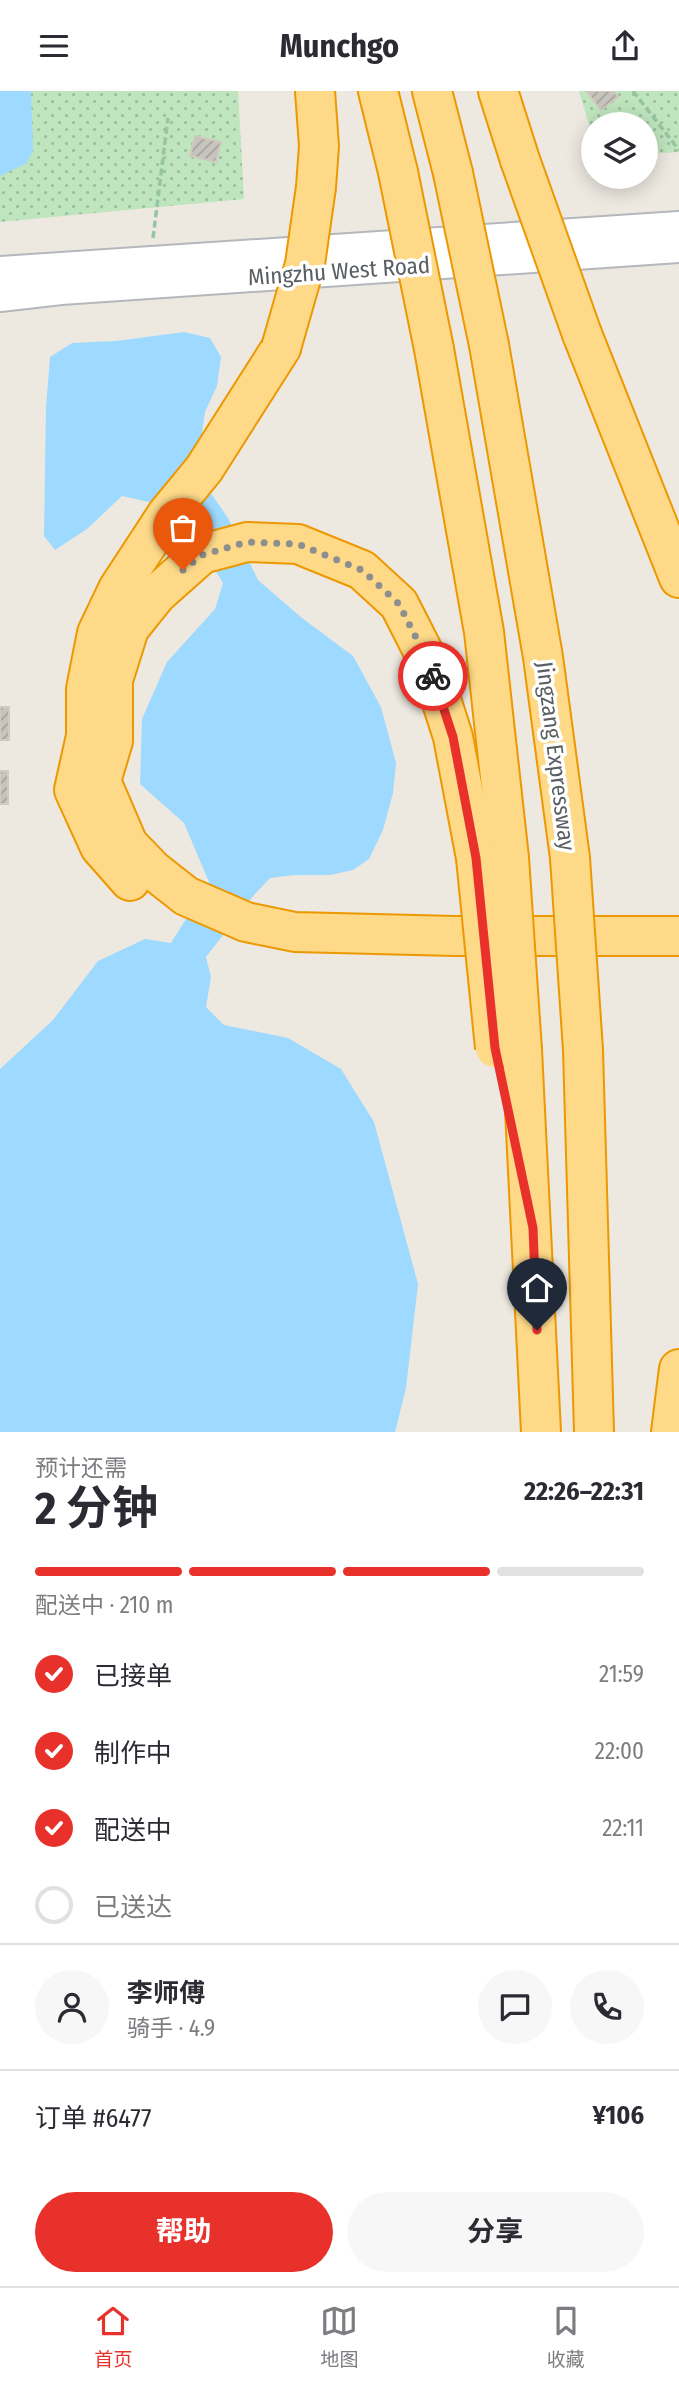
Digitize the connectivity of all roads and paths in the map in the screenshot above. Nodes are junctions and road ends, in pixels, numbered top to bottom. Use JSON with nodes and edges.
{"nodes":[{"id":1,"x":315,"y":91,"type":"edge"},
{"id":2,"x":378,"y":91,"type":"edge"},
{"id":3,"x":432,"y":91,"type":"edge"},
{"id":4,"x":498,"y":91,"type":"edge"},
{"id":5,"x":633,"y":91,"type":"edge"},
{"id":6,"x":168,"y":118,"type":"dead end"},
{"id":7,"x":679,"y":150,"type":"edge"},
{"id":8,"x":679,"y":226,"type":"edge"},
{"id":9,"x":679,"y":248,"type":"edge"},
{"id":10,"x":150,"y":260,"type":"junction"},
{"id":11,"x":0,"y":271,"type":"edge"},
{"id":12,"x":0,"y":297,"type":"edge"},
{"id":13,"x":679,"y":578,"type":"edge"},
{"id":14,"x":492,"y":858,"type":"junction"},
{"id":15,"x":181,"y":906,"type":"junction"},
{"id":16,"x":239,"y":932,"type":"junction"},
{"id":17,"x":679,"y":936,"type":"edge"},
{"id":18,"x":679,"y":959,"type":"edge"},
{"id":19,"x":679,"y":1369,"type":"edge"},
{"id":20,"x":541,"y":1432,"type":"edge"},
{"id":21,"x":594,"y":1432,"type":"edge"},
{"id":22,"x":671,"y":1432,"type":"edge"}],
"edges":[{"from":1,"to":15,"type":"highway","bridge":true},
{"from":2,"to":14,"type":"highway","bridge":true},
{"from":3,"to":21,"type":"highway","name":"Jingzang Expressway","bridge":true},
{"from":4,"to":13,"type":"highway","bridge":true},
{"from":5,"to":7,"type":"path"},
{"from":6,"to":10,"type":"path"},
{"from":8,"to":10,"type":"street","name":"Mingzhu West Road"},
{"from":9,"to":12,"type":"street","name":"Mingzhu West Road"},
{"from":10,"to":11,"type":"street","name":"Mingzhu West Road"},
{"from":14,"to":15,"type":"highway"},
{"from":14,"to":20,"type":"highway","bridge":true},
{"from":15,"to":16,"type":"highway"},
{"from":16,"to":17,"type":"highway"},
{"from":16,"to":18,"type":"highway"},
{"from":19,"to":22,"type":"highway"}]}
